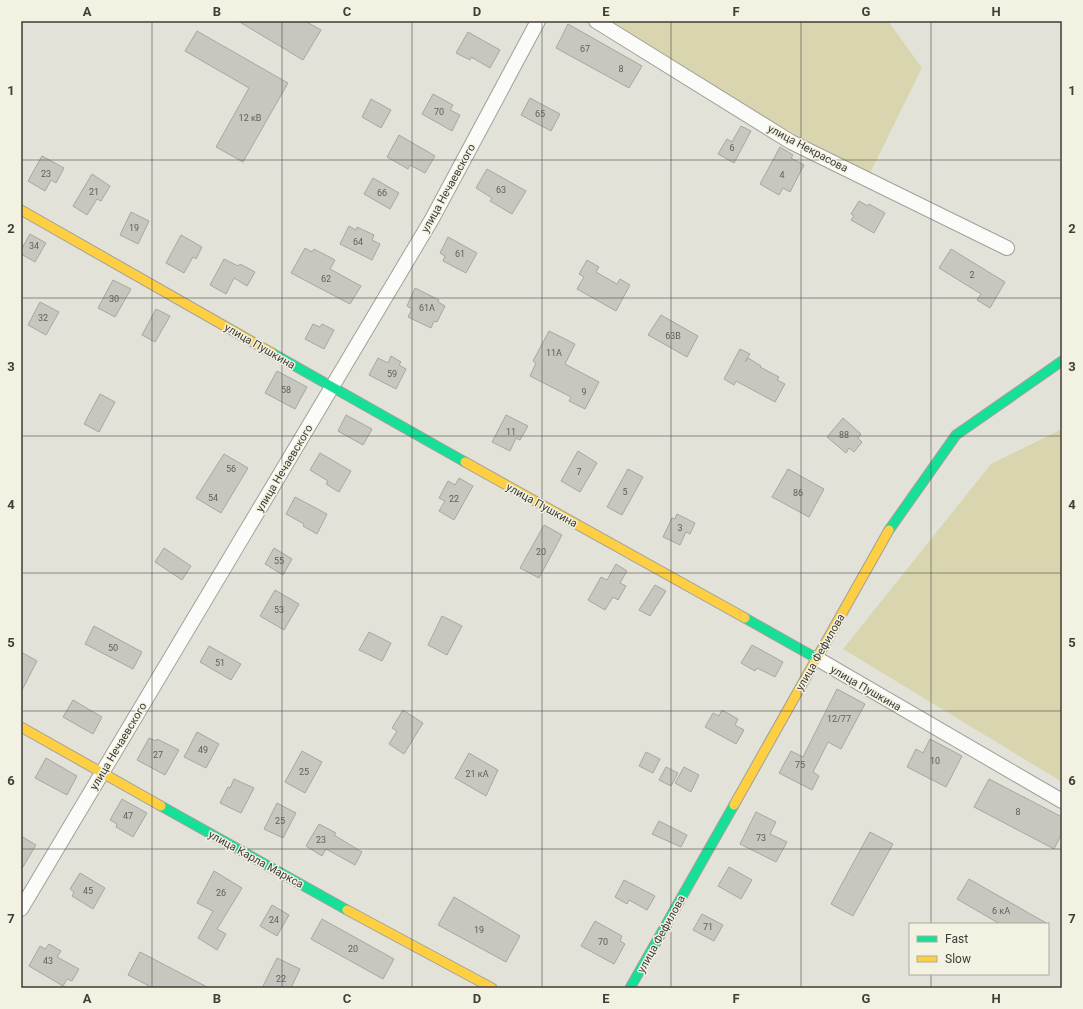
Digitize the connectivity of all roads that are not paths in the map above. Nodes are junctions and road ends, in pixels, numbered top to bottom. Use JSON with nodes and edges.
{"nodes":[{"id":1,"x":538,"y":21,"type":"edge"},
{"id":2,"x":596,"y":21,"type":"edge"},
{"id":3,"x":21,"y":210,"type":"edge"},
{"id":4,"x":1007,"y":248,"type":"dead end"},
{"id":5,"x":1062,"y":361,"type":"edge"},
{"id":6,"x":332,"y":387,"type":"junction"},
{"id":7,"x":816,"y":658,"type":"junction"},
{"id":8,"x":21,"y":727,"type":"edge"},
{"id":9,"x":102,"y":773,"type":"junction"},
{"id":10,"x":1062,"y":801,"type":"edge"},
{"id":11,"x":21,"y":909,"type":"edge"},
{"id":12,"x":492,"y":988,"type":"edge"},
{"id":13,"x":630,"y":988,"type":"edge"}],
"edges":[{"from":1,"to":6,"type":"street","name":"улица Нечаевского"},
{"from":2,"to":4,"type":"street","name":"улица Некрасова"},
{"from":3,"to":6,"type":"main road","name":"улица Пушкина"},
{"from":5,"to":7,"type":"main road","name":"улица Фефилова"},
{"from":6,"to":7,"type":"main road","name":"улица Пушкина"},
{"from":6,"to":9,"type":"street","name":"улица Нечаевского"},
{"from":7,"to":10,"type":"street","name":"улица Пушкина"},
{"from":7,"to":13,"type":"main road","name":"улица Фефилова"},
{"from":8,"to":9,"type":"main road","name":"улица Карла Маркса"},
{"from":9,"to":11,"type":"street","name":"улица Нечаевского"},
{"from":9,"to":12,"type":"main road","name":"улица Карла Маркса"}]}
